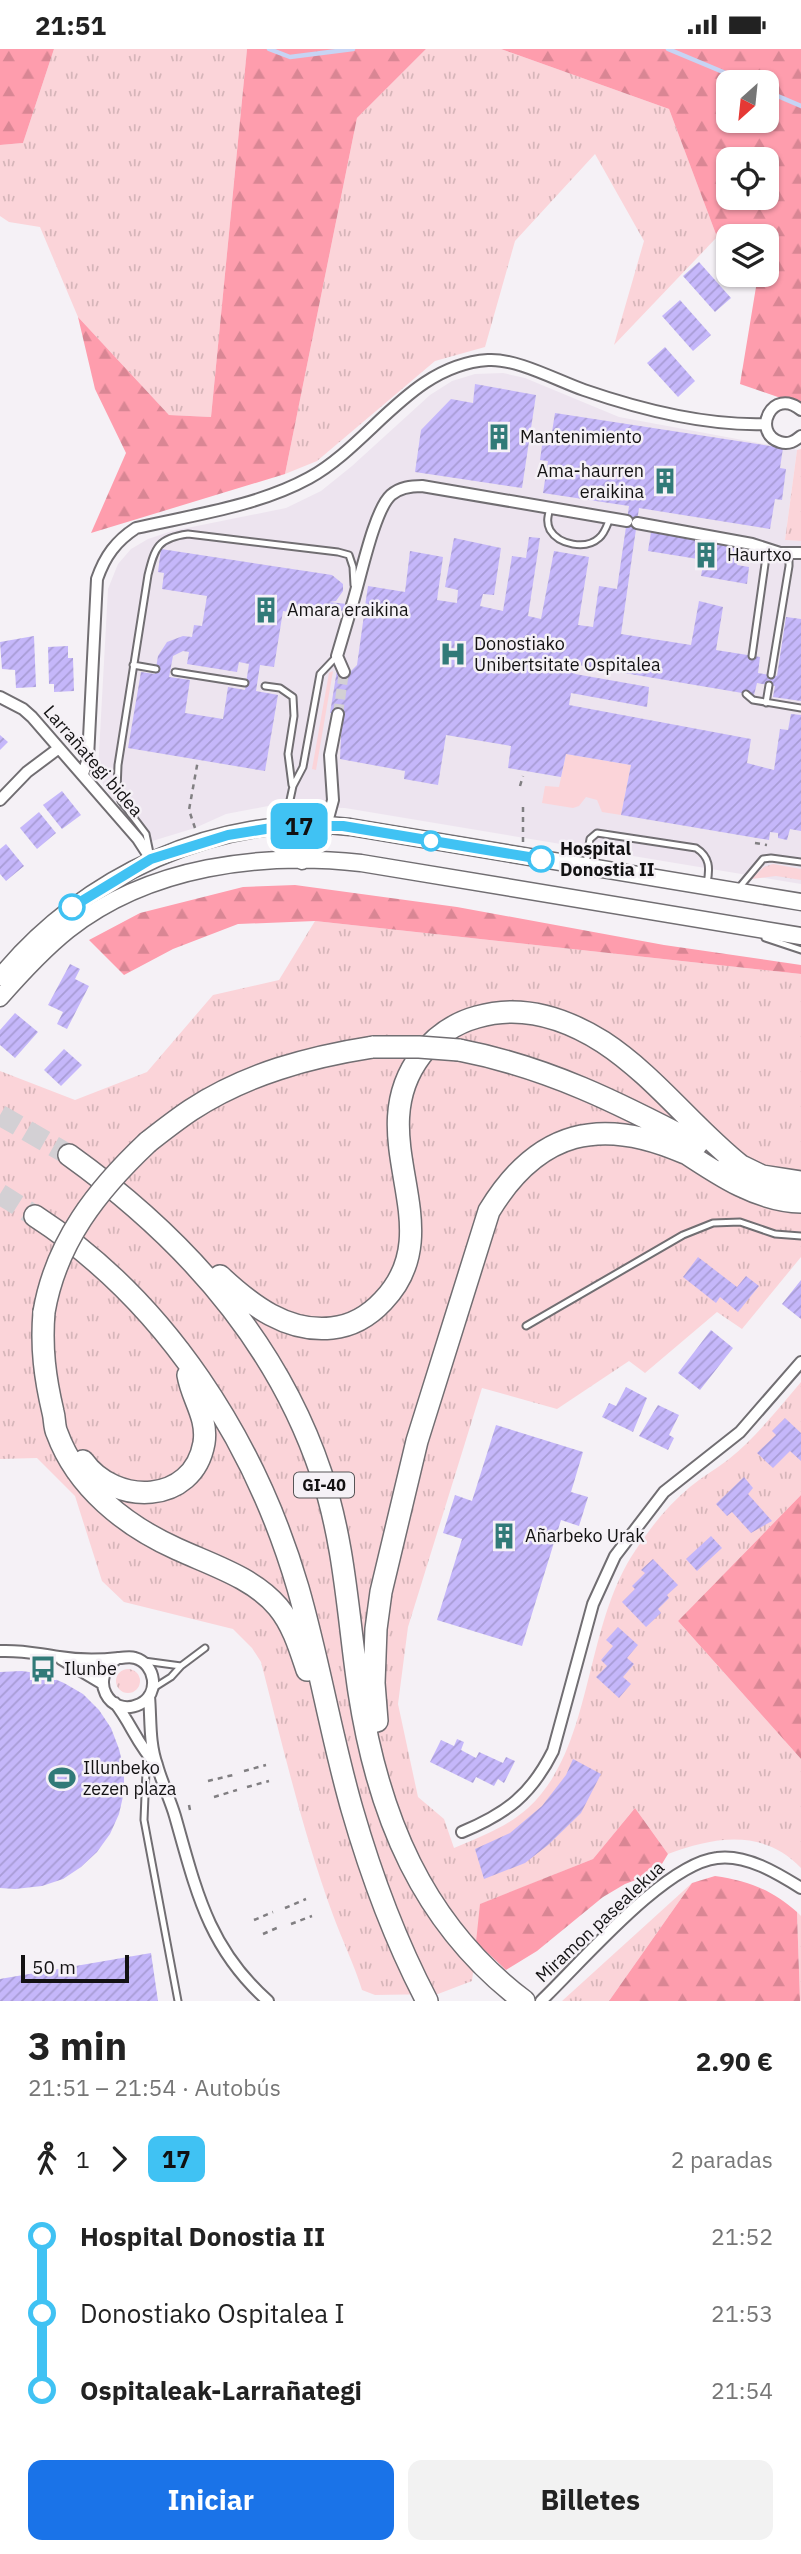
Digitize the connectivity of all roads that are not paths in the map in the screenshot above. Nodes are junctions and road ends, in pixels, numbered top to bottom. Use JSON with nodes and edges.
{"nodes":[{"id":1,"x":801,"y":410,"type":"edge"},
{"id":2,"x":766,"y":424,"type":"junction"},
{"id":3,"x":801,"y":436,"type":"edge"},
{"id":4,"x":550,"y":508,"type":"junction"},
{"id":5,"x":610,"y":518,"type":"junction"},
{"id":6,"x":767,"y":550,"type":"junction"},
{"id":7,"x":795,"y":553,"type":"edge"},
{"id":8,"x":352,"y":605,"type":"junction"},
{"id":9,"x":337,"y":656,"type":"junction"},
{"id":10,"x":752,"y":656,"type":"dead end"},
{"id":11,"x":134,"y":665,"type":"junction"},
{"id":12,"x":156,"y":669,"type":"dead end"},
{"id":13,"x":344,"y":671,"type":"tunnel mouth"},
{"id":14,"x":175,"y":672,"type":"dead end"},
{"id":15,"x":771,"y":675,"type":"dead end"},
{"id":16,"x":245,"y":683,"type":"dead end"},
{"id":17,"x":769,"y":685,"type":"dead end"},
{"id":18,"x":265,"y":686,"type":"dead end"},
{"id":19,"x":746,"y":694,"type":"dead end"},
{"id":20,"x":0,"y":697,"type":"edge"},
{"id":21,"x":766,"y":703,"type":"junction"},
{"id":22,"x":801,"y":708,"type":"edge"},
{"id":23,"x":338,"y":714,"type":"tunnel mouth"},
{"id":24,"x":59,"y":748,"type":"junction"},
{"id":25,"x":83,"y":774,"type":"junction"},
{"id":26,"x":293,"y":786,"type":"junction"},
{"id":27,"x":0,"y":800,"type":"edge"},
{"id":28,"x":285,"y":823,"type":"junction"},
{"id":29,"x":327,"y":823,"type":"junction"},
{"id":30,"x":234,"y":830,"type":"junction"},
{"id":31,"x":151,"y":859,"type":"junction"},
{"id":32,"x":302,"y":860,"type":"junction"},
{"id":33,"x":801,"y":862,"type":"edge"},
{"id":34,"x":250,"y":863,"type":"junction"},
{"id":35,"x":586,"y":863,"type":"junction"},
{"id":36,"x":214,"y":867,"type":"junction"},
{"id":37,"x":188,"y":872,"type":"junction"},
{"id":38,"x":707,"y":883,"type":"junction"},
{"id":39,"x":738,"y":888,"type":"junction"},
{"id":40,"x":801,"y":895,"type":"edge"},
{"id":41,"x":801,"y":902,"type":"edge"},
{"id":42,"x":90,"y":915,"type":"junction"},
{"id":43,"x":693,"y":926,"type":"dead end"},
{"id":44,"x":705,"y":928,"type":"dead end"},
{"id":45,"x":801,"y":936,"type":"edge"},
{"id":46,"x":801,"y":950,"type":"edge"},
{"id":47,"x":0,"y":977,"type":"edge"},
{"id":48,"x":0,"y":998,"type":"edge"},
{"id":49,"x":549,"y":1074,"type":"junction"},
{"id":50,"x":685,"y":1153,"type":"junction"},
{"id":51,"x":69,"y":1155,"type":"tunnel mouth"},
{"id":52,"x":741,"y":1166,"type":"junction"},
{"id":53,"x":801,"y":1182,"type":"edge"},
{"id":54,"x":801,"y":1202,"type":"edge"},
{"id":55,"x":35,"y":1216,"type":"tunnel mouth"},
{"id":56,"x":801,"y":1236,"type":"edge"},
{"id":57,"x":173,"y":1239,"type":"junction"},
{"id":58,"x":526,"y":1326,"type":"dead end"},
{"id":59,"x":186,"y":1359,"type":"junction"},
{"id":60,"x":801,"y":1362,"type":"edge"},
{"id":61,"x":54,"y":1415,"type":"junction"},
{"id":62,"x":205,"y":1648,"type":"dead end"},
{"id":63,"x":0,"y":1651,"type":"edge"},
{"id":64,"x":59,"y":1657,"type":"junction"},
{"id":65,"x":118,"y":1658,"type":"junction"},
{"id":66,"x":141,"y":1660,"type":"junction"},
{"id":67,"x":181,"y":1666,"type":"junction"},
{"id":68,"x":103,"y":1684,"type":"junction"},
{"id":69,"x":151,"y":1692,"type":"junction"},
{"id":70,"x":325,"y":1697,"type":"junction"},
{"id":71,"x":115,"y":1703,"type":"junction"},
{"id":72,"x":156,"y":1764,"type":"junction"},
{"id":73,"x":375,"y":1772,"type":"junction"},
{"id":74,"x":462,"y":1832,"type":"dead end"},
{"id":75,"x":801,"y":1888,"type":"edge"},
{"id":76,"x":178,"y":2001,"type":"edge"},
{"id":77,"x":268,"y":2001,"type":"edge"},
{"id":78,"x":427,"y":2001,"type":"edge"},
{"id":79,"x":524,"y":2001,"type":"edge"},
{"id":80,"x":541,"y":2001,"type":"edge"}],
"edges":[{"from":1,"to":2,"type":"street"},
{"from":2,"to":3,"type":"street"},
{"from":2,"to":25,"type":"street"},
{"from":4,"to":5,"type":"street"},
{"from":4,"to":5,"type":"lane"},
{"from":4,"to":8,"type":"street"},
{"from":5,"to":6,"type":"street"},
{"from":6,"to":7,"type":"street"},
{"from":6,"to":10,"type":"lane"},
{"from":7,"to":15,"type":"lane"},
{"from":8,"to":9,"type":"street"},
{"from":8,"to":11,"type":"lane"},
{"from":9,"to":13,"type":"street"},
{"from":9,"to":26,"type":"lane"},
{"from":11,"to":12,"type":"lane"},
{"from":11,"to":31,"type":"lane"},
{"from":14,"to":16,"type":"lane"},
{"from":17,"to":21,"type":"lane"},
{"from":18,"to":26,"type":"lane"},
{"from":19,"to":21,"type":"lane"},
{"from":20,"to":24,"type":"street","name":"Larrañategi bidea"},
{"from":21,"to":22,"type":"lane"},
{"from":23,"to":29,"type":"street"},
{"from":24,"to":25,"type":"street","name":"Larrañategi bidea"},
{"from":24,"to":27,"type":"street"},
{"from":25,"to":31,"type":"street","name":"Larrañategi bidea"},
{"from":26,"to":28,"type":"lane"},
{"from":28,"to":29,"type":"main road"},
{"from":28,"to":30,"type":"main road"},
{"from":29,"to":32,"type":"main road"},
{"from":29,"to":35,"type":"main road"},
{"from":29,"to":35,"type":"lane"},
{"from":30,"to":31,"type":"main road"},
{"from":30,"to":36,"type":"main road"},
{"from":31,"to":37,"type":"main road"},
{"from":31,"to":42,"type":"main road"},
{"from":31,"to":47,"type":"main road"},
{"from":32,"to":34,"type":"main road"},
{"from":32,"to":45,"type":"main road"},
{"from":33,"to":39,"type":"lane"},
{"from":34,"to":36,"type":"main road"},
{"from":34,"to":43,"type":"lane"},
{"from":35,"to":38,"type":"main road"},
{"from":35,"to":38,"type":"lane"},
{"from":36,"to":37,"type":"main road"},
{"from":37,"to":42,"type":"main road"},
{"from":38,"to":39,"type":"main road"},
{"from":39,"to":40,"type":"lane"},
{"from":39,"to":41,"type":"main road"},
{"from":42,"to":48,"type":"main road"},
{"from":44,"to":46,"type":"lane"},
{"from":49,"to":50,"type":"highway"},
{"from":49,"to":52,"type":"highway"},
{"from":49,"to":61,"type":"highway","bridge":true},
{"from":50,"to":54,"type":"highway"},
{"from":50,"to":73,"type":"highway"},
{"from":51,"to":57,"type":"highway","number":"GI-40"},
{"from":52,"to":53,"type":"highway"},
{"from":52,"to":57,"type":"highway"},
{"from":55,"to":59,"type":"highway","number":"GI-40"},
{"from":56,"to":58,"type":"lane"},
{"from":57,"to":73,"type":"highway","number":"GI-40"},
{"from":59,"to":61,"type":"highway"},
{"from":59,"to":70,"type":"highway","number":"GI-40"},
{"from":60,"to":74,"type":"street"},
{"from":61,"to":70,"type":"highway"},
{"from":62,"to":67,"type":"lane"},
{"from":63,"to":64,"type":"street"},
{"from":64,"to":65,"type":"street"},
{"from":64,"to":68,"type":"street"},
{"from":65,"to":66,"type":"street"},
{"from":65,"to":68,"type":"street"},
{"from":66,"to":67,"type":"lane"},
{"from":66,"to":69,"type":"street"},
{"from":67,"to":69,"type":"lane"},
{"from":68,"to":71,"type":"street"},
{"from":69,"to":71,"type":"street"},
{"from":69,"to":72,"type":"street"},
{"from":70,"to":78,"type":"highway","number":"GI-40"},
{"from":71,"to":72,"type":"street"},
{"from":72,"to":76,"type":"lane"},
{"from":72,"to":77,"type":"street"},
{"from":73,"to":79,"type":"highway","number":"GI-40"},
{"from":75,"to":80,"type":"street","name":"Miramon pasealekua"}]}
